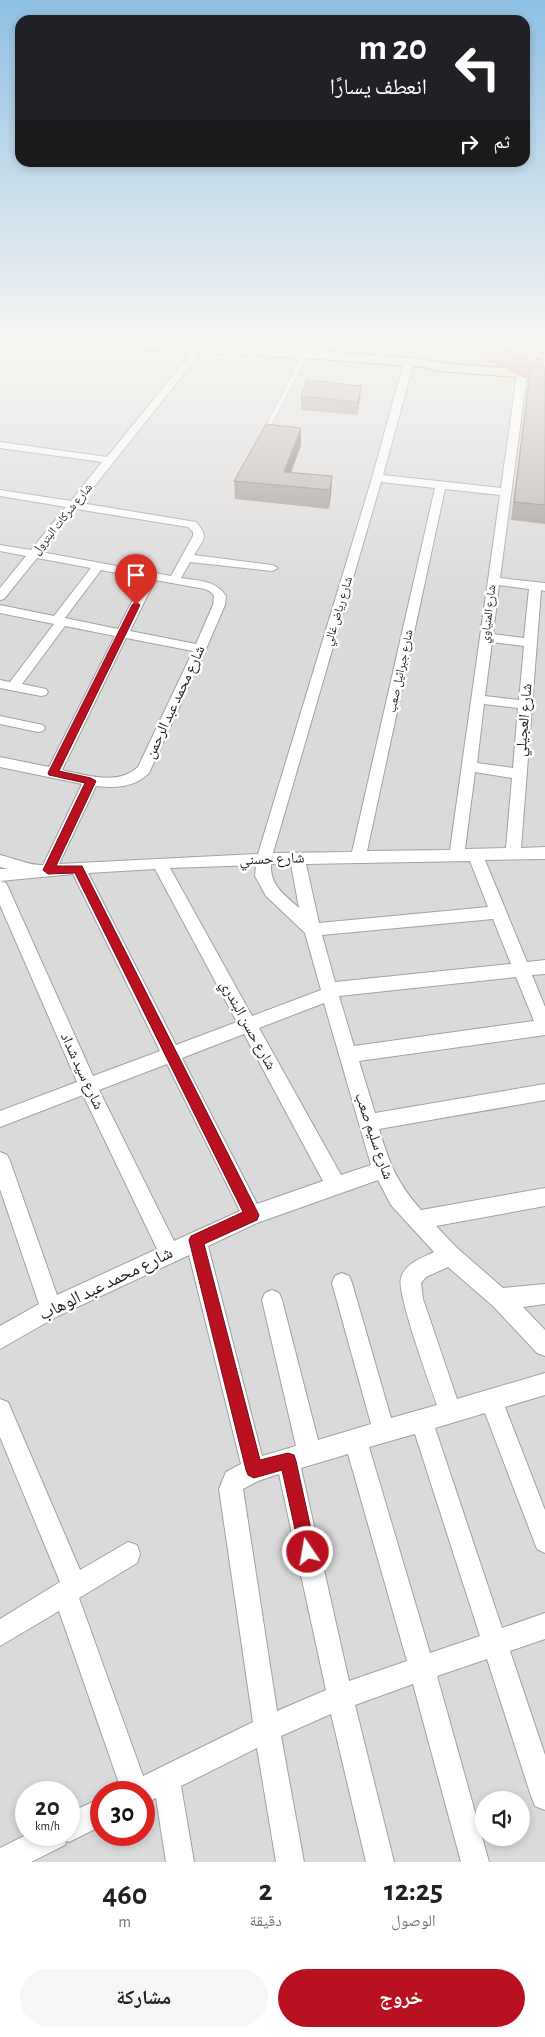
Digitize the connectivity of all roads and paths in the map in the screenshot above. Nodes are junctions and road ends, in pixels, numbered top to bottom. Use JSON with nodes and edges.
{"nodes":[{"id":1,"x":135,"y":428,"type":"edge"},
{"id":2,"x":267,"y":428,"type":"edge"},
{"id":3,"x":392,"y":428,"type":"edge"},
{"id":4,"x":514,"y":428,"type":"edge"},
{"id":5,"x":260,"y":442,"type":"edge"},
{"id":6,"x":0,"y":445,"type":"edge"},
{"id":7,"x":109,"y":460,"type":"junction"},
{"id":8,"x":378,"y":478,"type":"junction"},
{"id":9,"x":441,"y":485,"type":"junction"},
{"id":10,"x":505,"y":492,"type":"junction"},
{"id":11,"x":0,"y":493,"type":"edge"},
{"id":12,"x":74,"y":504,"type":"junction"},
{"id":13,"x":0,"y":548,"type":"edge"},
{"id":14,"x":33,"y":554,"type":"junction"},
{"id":15,"x":186,"y":558,"type":"junction"},
{"id":16,"x":98,"y":566,"type":"junction"},
{"id":17,"x":272,"y":568,"type":"dead end"},
{"id":18,"x":0,"y":575,"type":"edge"},
{"id":19,"x":151,"y":576,"type":"junction"},
{"id":20,"x":14,"y":578,"type":"junction"},
{"id":21,"x":174,"y":580,"type":"junction"},
{"id":22,"x":492,"y":581,"type":"junction"},
{"id":23,"x":540,"y":587,"type":"edge"},
{"id":24,"x":0,"y":596,"type":"edge"},
{"id":25,"x":0,"y":609,"type":"edge"},
{"id":26,"x":60,"y":621,"type":"junction"},
{"id":27,"x":122,"y":634,"type":"junction"},
{"id":28,"x":485,"y":637,"type":"junction"},
{"id":29,"x":530,"y":643,"type":"junction"},
{"id":30,"x":200,"y":650,"type":"junction"},
{"id":31,"x":6,"y":685,"type":"edge"},
{"id":32,"x":41,"y":692,"type":"dead end"},
{"id":33,"x":477,"y":698,"type":"junction"},
{"id":34,"x":525,"y":706,"type":"junction"},
{"id":35,"x":0,"y":720,"type":"edge"},
{"id":36,"x":38,"y":728,"type":"dead end"},
{"id":37,"x":0,"y":762,"type":"edge"},
{"id":38,"x":468,"y":766,"type":"junction"},
{"id":39,"x":53,"y":773,"type":"junction"},
{"id":40,"x":520,"y":774,"type":"junction"},
{"id":41,"x":91,"y":781,"type":"junction"},
{"id":42,"x":545,"y":852,"type":"edge"},
{"id":43,"x":475,"y":854,"type":"junction"},
{"id":44,"x":513,"y":854,"type":"junction"},
{"id":45,"x":457,"y":855,"type":"junction"},
{"id":46,"x":358,"y":857,"type":"junction"},
{"id":47,"x":297,"y":858,"type":"junction"},
{"id":48,"x":264,"y":859,"type":"junction"},
{"id":49,"x":0,"y":861,"type":"edge"},
{"id":50,"x":160,"y":864,"type":"junction"},
{"id":51,"x":78,"y":869,"type":"junction"},
{"id":52,"x":45,"y":870,"type":"junction"},
{"id":53,"x":0,"y":875,"type":"edge"},
{"id":54,"x":0,"y":887,"type":"edge"},
{"id":55,"x":498,"y":912,"type":"junction"},
{"id":56,"x":313,"y":930,"type":"junction"},
{"id":57,"x":545,"y":967,"type":"edge"},
{"id":58,"x":522,"y":970,"type":"junction"},
{"id":59,"x":330,"y":992,"type":"junction"},
{"id":60,"x":248,"y":1026,"type":"junction"},
{"id":61,"x":545,"y":1027,"type":"edge"},
{"id":62,"x":171,"y":1054,"type":"junction"},
{"id":63,"x":348,"y":1055,"type":"junction"},
{"id":64,"x":88,"y":1086,"type":"junction"},
{"id":65,"x":545,"y":1092,"type":"edge"},
{"id":66,"x":0,"y":1119,"type":"edge"},
{"id":67,"x":368,"y":1123,"type":"junction"},
{"id":68,"x":0,"y":1161,"type":"edge"},
{"id":69,"x":382,"y":1170,"type":"junction"},
{"id":70,"x":336,"y":1186,"type":"junction"},
{"id":71,"x":545,"y":1197,"type":"edge"},
{"id":72,"x":252,"y":1215,"type":"junction"},
{"id":73,"x":417,"y":1220,"type":"junction"},
{"id":74,"x":196,"y":1240,"type":"junction"},
{"id":75,"x":170,"y":1254,"type":"junction"},
{"id":76,"x":450,"y":1255,"type":"junction"},
{"id":77,"x":342,"y":1283,"type":"dead end"},
{"id":78,"x":545,"y":1294,"type":"edge"},
{"id":79,"x":500,"y":1299,"type":"junction"},
{"id":80,"x":272,"y":1300,"type":"dead end"},
{"id":81,"x":51,"y":1310,"type":"junction"},
{"id":82,"x":0,"y":1338,"type":"edge"},
{"id":83,"x":545,"y":1345,"type":"edge"},
{"id":84,"x":545,"y":1384,"type":"edge"},
{"id":85,"x":492,"y":1401,"type":"junction"},
{"id":86,"x":0,"y":1410,"type":"edge"},
{"id":87,"x":451,"y":1413,"type":"junction"},
{"id":88,"x":422,"y":1422,"type":"junction"},
{"id":89,"x":384,"y":1432,"type":"junction"},
{"id":90,"x":356,"y":1441,"type":"junction"},
{"id":91,"x":299,"y":1458,"type":"junction"},
{"id":92,"x":254,"y":1470,"type":"junction"},
{"id":93,"x":545,"y":1541,"type":"edge"},
{"id":94,"x":128,"y":1554,"type":"dead end"},
{"id":95,"x":70,"y":1590,"type":"junction"},
{"id":96,"x":545,"y":1626,"type":"edge"},
{"id":97,"x":0,"y":1633,"type":"edge"},
{"id":98,"x":494,"y":1643,"type":"junction"},
{"id":99,"x":422,"y":1669,"type":"junction"},
{"id":100,"x":340,"y":1697,"type":"junction"},
{"id":101,"x":266,"y":1729,"type":"junction"},
{"id":102,"x":166,"y":1778,"type":"junction"},
{"id":103,"x":131,"y":1781,"type":"edge"},
{"id":104,"x":155,"y":1784,"type":"edge"},
{"id":105,"x":545,"y":1796,"type":"edge"},
{"id":106,"x":33,"y":1846,"type":"edge"},
{"id":107,"x":2,"y":1862,"type":"edge"},
{"id":108,"x":180,"y":1862,"type":"edge"},
{"id":109,"x":290,"y":1862,"type":"edge"},
{"id":110,"x":380,"y":1862,"type":"edge"},
{"id":111,"x":475,"y":1862,"type":"edge"}],
"edges":[{"from":1,"to":7,"type":"street","name":"شارع شركات البترول"},
{"from":2,"to":5,"type":"lane"},
{"from":3,"to":8,"type":"street","name":"شارع رياض غالي"},
{"from":4,"to":10,"type":"street","name":"شارع المنياوي"},
{"from":6,"to":7,"type":"street"},
{"from":7,"to":12,"type":"street","name":"شارع شركات البترول"},
{"from":8,"to":9,"type":"street"},
{"from":8,"to":48,"type":"street","name":"شارع رياض غالي"},
{"from":9,"to":10,"type":"street"},
{"from":9,"to":46,"type":"street","name":"شارع جبرائيل صعب"},
{"from":10,"to":22,"type":"street","name":"شارع المنياوي"},
{"from":11,"to":12,"type":"street"},
{"from":12,"to":14,"type":"street","name":"شارع شركات البترول"},
{"from":12,"to":15,"type":"street"},
{"from":13,"to":14,"type":"street"},
{"from":14,"to":16,"type":"street"},
{"from":14,"to":20,"type":"street","name":"شارع شركات البترول"},
{"from":15,"to":17,"type":"street"},
{"from":15,"to":21,"type":"street"},
{"from":16,"to":19,"type":"street"},
{"from":16,"to":26,"type":"street"},
{"from":18,"to":20,"type":"street"},
{"from":19,"to":21,"type":"street"},
{"from":19,"to":27,"type":"street"},
{"from":20,"to":24,"type":"street","name":"شارع شركات البترول"},
{"from":21,"to":30,"type":"street","name":"شارع محمد عبد الرحمن"},
{"from":22,"to":23,"type":"street"},
{"from":22,"to":28,"type":"street","name":"شارع المنياوي"},
{"from":23,"to":29,"type":"street","name":"شارع العجيلي"},
{"from":25,"to":26,"type":"street"},
{"from":26,"to":27,"type":"street"},
{"from":26,"to":31,"type":"street"},
{"from":27,"to":30,"type":"street"},
{"from":27,"to":39,"type":"street"},
{"from":28,"to":29,"type":"street"},
{"from":28,"to":33,"type":"street","name":"شارع المنياوي"},
{"from":29,"to":34,"type":"street","name":"شارع العجيلي"},
{"from":30,"to":41,"type":"street","name":"شارع محمد عبد الرحمن"},
{"from":31,"to":32,"type":"street"},
{"from":33,"to":34,"type":"street"},
{"from":33,"to":38,"type":"street","name":"شارع المنياوي"},
{"from":34,"to":40,"type":"street","name":"شارع العجيلي"},
{"from":35,"to":36,"type":"street"},
{"from":37,"to":39,"type":"street","name":"شارع محمد عبد الرحمن"},
{"from":38,"to":40,"type":"street"},
{"from":38,"to":45,"type":"street","name":"شارع المنياوي"},
{"from":39,"to":41,"type":"street","name":"شارع محمد عبد الرحمن"},
{"from":40,"to":44,"type":"street","name":"شارع العجيلي"},
{"from":41,"to":52,"type":"street"},
{"from":42,"to":44,"type":"street","name":"شارع حسني"},
{"from":43,"to":44,"type":"street","name":"شارع حسني"},
{"from":43,"to":45,"type":"street","name":"شارع حسني"},
{"from":43,"to":55,"type":"street"},
{"from":45,"to":46,"type":"street","name":"شارع حسني"},
{"from":46,"to":47,"type":"street","name":"شارع حسني"},
{"from":47,"to":48,"type":"street","name":"شارع حسني"},
{"from":47,"to":56,"type":"street","name":"شارع سليم صعب"},
{"from":48,"to":50,"type":"street","name":"شارع حسني"},
{"from":48,"to":56,"type":"street"},
{"from":49,"to":52,"type":"street"},
{"from":50,"to":51,"type":"street","name":"شارع حسني"},
{"from":50,"to":60,"type":"street","name":"شارع حسن البندري"},
{"from":51,"to":52,"type":"street","name":"شارع حسني"},
{"from":51,"to":62,"type":"street"},
{"from":52,"to":53,"type":"street","name":"شارع حسني"},
{"from":54,"to":64,"type":"street","name":"شارع سيد شداد"},
{"from":55,"to":56,"type":"street"},
{"from":55,"to":58,"type":"street"},
{"from":56,"to":59,"type":"street","name":"شارع سليم صعب"},
{"from":57,"to":58,"type":"street"},
{"from":58,"to":59,"type":"street"},
{"from":58,"to":61,"type":"street"},
{"from":59,"to":60,"type":"street"},
{"from":59,"to":63,"type":"street","name":"شارع سليم صعب"},
{"from":60,"to":62,"type":"street"},
{"from":60,"to":70,"type":"street","name":"شارع حسن البندري"},
{"from":61,"to":63,"type":"street"},
{"from":62,"to":64,"type":"street"},
{"from":62,"to":72,"type":"street"},
{"from":63,"to":67,"type":"street","name":"شارع سليم صعب"},
{"from":64,"to":66,"type":"street"},
{"from":64,"to":75,"type":"street","name":"شارع سيد شداد"},
{"from":65,"to":67,"type":"street"},
{"from":67,"to":69,"type":"street","name":"شارع سليم صعب"},
{"from":68,"to":81,"type":"street"},
{"from":69,"to":70,"type":"street","name":"شارع محمد عبد الوهاب"},
{"from":69,"to":73,"type":"street","name":"شارع سليم صعب"},
{"from":70,"to":72,"type":"street","name":"شارع محمد عبد الوهاب"},
{"from":71,"to":73,"type":"street"},
{"from":72,"to":74,"type":"street","name":"شارع محمد عبد الوهاب"},
{"from":73,"to":76,"type":"street","name":"شارع سليم صعب"},
{"from":74,"to":75,"type":"street","name":"شارع محمد عبد الوهاب"},
{"from":74,"to":92,"type":"street"},
{"from":75,"to":81,"type":"street","name":"شارع محمد عبد الوهاب"},
{"from":76,"to":79,"type":"street","name":"شارع سليم صعب"},
{"from":76,"to":87,"type":"street"},
{"from":77,"to":89,"type":"street"},
{"from":78,"to":79,"type":"street"},
{"from":79,"to":83,"type":"street","name":"شارع سليم صعب"},
{"from":80,"to":91,"type":"street"},
{"from":81,"to":82,"type":"street","name":"شارع محمد عبد الوهاب"},
{"from":84,"to":85,"type":"street"},
{"from":85,"to":87,"type":"street"},
{"from":85,"to":93,"type":"street"},
{"from":86,"to":95,"type":"street"},
{"from":87,"to":88,"type":"street"},
{"from":88,"to":89,"type":"street"},
{"from":88,"to":98,"type":"street"},
{"from":89,"to":90,"type":"street"},
{"from":90,"to":91,"type":"street"},
{"from":90,"to":99,"type":"street"},
{"from":91,"to":92,"type":"street"},
{"from":91,"to":100,"type":"street"},
{"from":92,"to":101,"type":"street"},
{"from":94,"to":95,"type":"street"},
{"from":95,"to":97,"type":"street"},
{"from":95,"to":103,"type":"street"},
{"from":96,"to":98,"type":"street"},
{"from":98,"to":99,"type":"street"},
{"from":98,"to":105,"type":"street"},
{"from":99,"to":100,"type":"street"},
{"from":99,"to":111,"type":"street"},
{"from":100,"to":101,"type":"street"},
{"from":100,"to":110,"type":"street"},
{"from":101,"to":102,"type":"street"},
{"from":101,"to":109,"type":"street"},
{"from":102,"to":104,"type":"street"},
{"from":102,"to":108,"type":"street"},
{"from":106,"to":107,"type":"street"}]}
